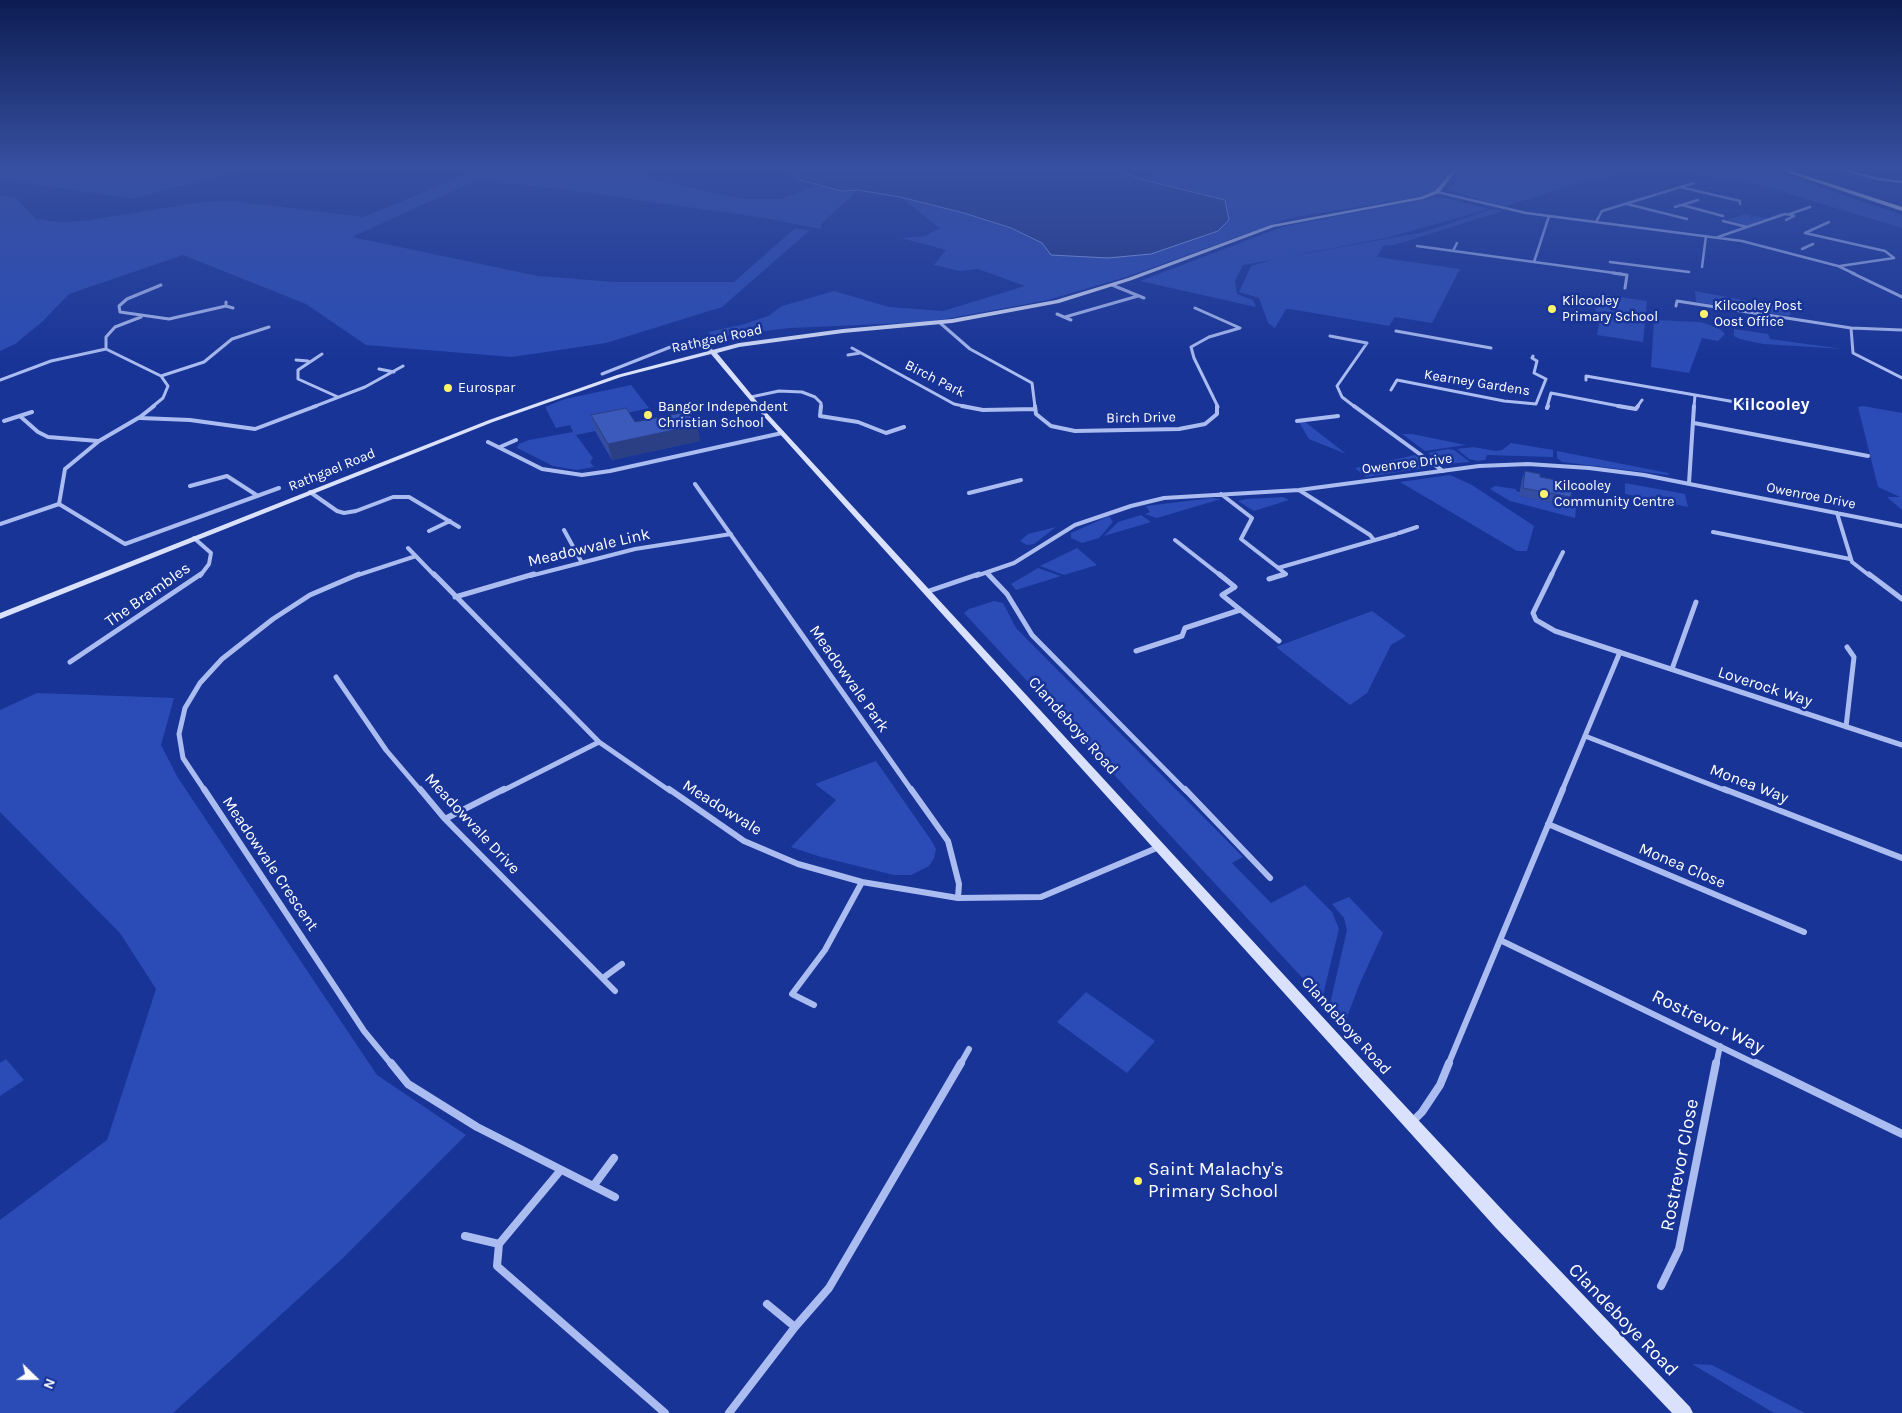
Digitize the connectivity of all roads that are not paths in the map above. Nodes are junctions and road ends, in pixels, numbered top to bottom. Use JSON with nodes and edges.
{"nodes":[{"id":1,"x":1246,"y":236,"type":"edge"},
{"id":2,"x":1542,"y":236,"type":"edge"},
{"id":3,"x":1706,"y":236,"type":"joint"},
{"id":4,"x":1719,"y":236,"type":"edge"},
{"id":5,"x":1821,"y":236,"type":"edge"},
{"id":6,"x":1716,"y":237,"type":"junction"},
{"id":7,"x":1457,"y":244,"type":"dead end"},
{"id":8,"x":1813,"y":244,"type":"dead end"},
{"id":9,"x":1417,"y":246,"type":"dead end"},
{"id":10,"x":1802,"y":249,"type":"dead end"},
{"id":11,"x":1454,"y":251,"type":"junction"},
{"id":12,"x":1534,"y":262,"type":"junction"},
{"id":13,"x":1610,"y":262,"type":"dead end"},
{"id":14,"x":1838,"y":266,"type":"junction"},
{"id":15,"x":1702,"y":267,"type":"dead end"},
{"id":16,"x":1689,"y":272,"type":"dead end"},
{"id":17,"x":161,"y":285,"type":"dead end"},
{"id":18,"x":1112,"y":285,"type":"junction"},
{"id":19,"x":1626,"y":288,"type":"dead end"},
{"id":20,"x":1138,"y":296,"type":"junction"},
{"id":21,"x":1902,"y":297,"type":"edge"},
{"id":22,"x":1144,"y":298,"type":"dead end"},
{"id":23,"x":1676,"y":306,"type":"dead end"},
{"id":24,"x":233,"y":308,"type":"dead end"},
{"id":25,"x":1195,"y":308,"type":"dead end"},
{"id":26,"x":1057,"y":314,"type":"dead end"},
{"id":27,"x":141,"y":317,"type":"junction"},
{"id":28,"x":1064,"y":317,"type":"junction"},
{"id":29,"x":1071,"y":320,"type":"dead end"},
{"id":30,"x":939,"y":322,"type":"junction"},
{"id":31,"x":269,"y":327,"type":"dead end"},
{"id":32,"x":1851,"y":328,"type":"junction"},
{"id":33,"x":1902,"y":330,"type":"edge"},
{"id":34,"x":258,"y":331,"type":"junction"},
{"id":35,"x":1396,"y":332,"type":"dead end"},
{"id":36,"x":265,"y":334,"type":"dead end"},
{"id":37,"x":1330,"y":336,"type":"dead end"},
{"id":38,"x":852,"y":348,"type":"dead end"},
{"id":39,"x":1491,"y":348,"type":"dead end"},
{"id":40,"x":106,"y":349,"type":"junction"},
{"id":41,"x":712,"y":351,"type":"junction"},
{"id":42,"x":860,"y":353,"type":"junction"},
{"id":43,"x":322,"y":354,"type":"dead end"},
{"id":44,"x":848,"y":356,"type":"dead end"},
{"id":45,"x":1534,"y":356,"type":"dead end"},
{"id":46,"x":296,"y":360,"type":"dead end"},
{"id":47,"x":308,"y":361,"type":"junction"},
{"id":48,"x":403,"y":366,"type":"dead end"},
{"id":49,"x":379,"y":369,"type":"dead end"},
{"id":50,"x":394,"y":372,"type":"junction"},
{"id":51,"x":602,"y":374,"type":"dead end"},
{"id":52,"x":160,"y":376,"type":"junction"},
{"id":53,"x":1902,"y":378,"type":"edge"},
{"id":54,"x":0,"y":380,"type":"edge"},
{"id":55,"x":1586,"y":380,"type":"dead end"},
{"id":56,"x":781,"y":385,"type":"dead end"},
{"id":57,"x":1391,"y":390,"type":"dead end"},
{"id":58,"x":779,"y":391,"type":"junction"},
{"id":59,"x":1696,"y":395,"type":"junction"},
{"id":60,"x":338,"y":397,"type":"junction"},
{"id":61,"x":751,"y":397,"type":"junction"},
{"id":62,"x":1642,"y":400,"type":"dead end"},
{"id":63,"x":1547,"y":408,"type":"dead end"},
{"id":64,"x":1035,"y":409,"type":"junction"},
{"id":65,"x":1777,"y":410,"type":"dead end"},
{"id":66,"x":32,"y":412,"type":"dead end"},
{"id":67,"x":1338,"y":416,"type":"dead end"},
{"id":68,"x":21,"y":417,"type":"junction"},
{"id":69,"x":140,"y":418,"type":"junction"},
{"id":70,"x":4,"y":421,"type":"dead end"},
{"id":71,"x":1297,"y":421,"type":"dead end"},
{"id":72,"x":1694,"y":423,"type":"junction"},
{"id":73,"x":904,"y":427,"type":"dead end"},
{"id":74,"x":782,"y":433,"type":"junction"},
{"id":75,"x":516,"y":440,"type":"dead end"},
{"id":76,"x":99,"y":441,"type":"junction"},
{"id":77,"x":488,"y":442,"type":"dead end"},
{"id":78,"x":500,"y":447,"type":"junction"},
{"id":79,"x":1868,"y":456,"type":"dead end"},
{"id":80,"x":223,"y":469,"type":"dead end"},
{"id":81,"x":1443,"y":471,"type":"junction"},
{"id":82,"x":222,"y":476,"type":"junction"},
{"id":83,"x":1021,"y":480,"type":"dead end"},
{"id":84,"x":1689,"y":483,"type":"junction"},
{"id":85,"x":695,"y":484,"type":"dead end"},
{"id":86,"x":190,"y":486,"type":"dead end"},
{"id":87,"x":279,"y":488,"type":"dead end"},
{"id":88,"x":1299,"y":490,"type":"junction"},
{"id":89,"x":310,"y":492,"type":"junction"},
{"id":90,"x":969,"y":493,"type":"dead end"},
{"id":91,"x":1221,"y":494,"type":"junction"},
{"id":92,"x":258,"y":496,"type":"junction"},
{"id":93,"x":59,"y":504,"type":"junction"},
{"id":94,"x":1837,"y":513,"type":"junction"},
{"id":95,"x":450,"y":521,"type":"junction"},
{"id":96,"x":0,"y":524,"type":"edge"},
{"id":97,"x":1902,"y":526,"type":"edge"},
{"id":98,"x":459,"y":527,"type":"dead end"},
{"id":99,"x":1417,"y":527,"type":"dead end"},
{"id":100,"x":564,"y":530,"type":"dead end"},
{"id":101,"x":429,"y":531,"type":"dead end"},
{"id":102,"x":1713,"y":532,"type":"dead end"},
{"id":103,"x":731,"y":534,"type":"junction"},
{"id":104,"x":194,"y":538,"type":"junction"},
{"id":105,"x":1175,"y":540,"type":"dead end"},
{"id":106,"x":1374,"y":540,"type":"junction"},
{"id":107,"x":408,"y":548,"type":"dead end"},
{"id":108,"x":1563,"y":552,"type":"dead end"},
{"id":109,"x":416,"y":556,"type":"junction"},
{"id":110,"x":1850,"y":558,"type":"junction"},
{"id":111,"x":581,"y":561,"type":"junction"},
{"id":112,"x":1278,"y":568,"type":"junction"},
{"id":113,"x":987,"y":573,"type":"junction"},
{"id":114,"x":1268,"y":579,"type":"dead end"},
{"id":115,"x":928,"y":591,"type":"junction"},
{"id":116,"x":455,"y":597,"type":"junction"},
{"id":117,"x":1902,"y":599,"type":"edge"},
{"id":118,"x":1696,"y":602,"type":"dead end"},
{"id":119,"x":1240,"y":610,"type":"junction"},
{"id":120,"x":0,"y":616,"type":"edge"},
{"id":121,"x":1279,"y":641,"type":"dead end"},
{"id":122,"x":1146,"y":647,"type":"junction"},
{"id":123,"x":1847,"y":647,"type":"dead end"},
{"id":124,"x":1136,"y":651,"type":"dead end"},
{"id":125,"x":1620,"y":652,"type":"junction"},
{"id":126,"x":1144,"y":654,"type":"dead end"},
{"id":127,"x":70,"y":662,"type":"dead end"},
{"id":128,"x":1672,"y":669,"type":"junction"},
{"id":129,"x":336,"y":677,"type":"dead end"},
{"id":130,"x":1846,"y":727,"type":"junction"},
{"id":131,"x":1585,"y":736,"type":"junction"},
{"id":132,"x":600,"y":742,"type":"junction"},
{"id":133,"x":1902,"y":745,"type":"edge"},
{"id":134,"x":444,"y":819,"type":"junction"},
{"id":135,"x":1548,"y":824,"type":"junction"},
{"id":136,"x":1159,"y":847,"type":"junction"},
{"id":137,"x":1902,"y":858,"type":"edge"},
{"id":138,"x":1270,"y":878,"type":"dead end"},
{"id":139,"x":862,"y":882,"type":"junction"},
{"id":140,"x":958,"y":898,"type":"junction"},
{"id":141,"x":1804,"y":932,"type":"dead end"},
{"id":142,"x":1500,"y":940,"type":"junction"},
{"id":143,"x":622,"y":964,"type":"dead end"},
{"id":144,"x":603,"y":978,"type":"junction"},
{"id":145,"x":615,"y":991,"type":"dead end"},
{"id":146,"x":814,"y":1005,"type":"dead end"},
{"id":147,"x":1720,"y":1046,"type":"junction"},
{"id":148,"x":969,"y":1049,"type":"dead end"},
{"id":149,"x":1411,"y":1123,"type":"junction"},
{"id":150,"x":1902,"y":1134,"type":"edge"},
{"id":151,"x":614,"y":1158,"type":"dead end"},
{"id":152,"x":560,"y":1171,"type":"junction"},
{"id":153,"x":594,"y":1185,"type":"junction"},
{"id":154,"x":615,"y":1197,"type":"dead end"},
{"id":155,"x":465,"y":1236,"type":"dead end"},
{"id":156,"x":498,"y":1244,"type":"junction"},
{"id":157,"x":1661,"y":1286,"type":"dead end"},
{"id":158,"x":767,"y":1304,"type":"dead end"},
{"id":159,"x":795,"y":1327,"type":"junction"},
{"id":160,"x":665,"y":1413,"type":"edge"},
{"id":161,"x":728,"y":1413,"type":"edge"},
{"id":162,"x":1684,"y":1413,"type":"edge"}],
"edges":[{"from":1,"to":18,"type":"street","name":"Rathgael Road"},
{"from":2,"to":12,"type":"street"},
{"from":3,"to":6,"type":"street"},
{"from":3,"to":15,"type":"street"},
{"from":4,"to":6,"type":"street"},
{"from":5,"to":14,"type":"street"},
{"from":6,"to":14,"type":"street"},
{"from":7,"to":11,"type":"street"},
{"from":8,"to":10,"type":"street"},
{"from":9,"to":11,"type":"street"},
{"from":11,"to":12,"type":"street"},
{"from":12,"to":19,"type":"street"},
{"from":13,"to":16,"type":"street"},
{"from":14,"to":21,"type":"street"},
{"from":17,"to":27,"type":"street"},
{"from":18,"to":20,"type":"street"},
{"from":18,"to":30,"type":"street","name":"Rathgael Road"},
{"from":20,"to":22,"type":"street"},
{"from":20,"to":28,"type":"street"},
{"from":23,"to":32,"type":"street"},
{"from":24,"to":27,"type":"street"},
{"from":25,"to":64,"type":"street","name":"Birch Drive"},
{"from":26,"to":28,"type":"street"},
{"from":27,"to":40,"type":"street"},
{"from":28,"to":29,"type":"street"},
{"from":30,"to":41,"type":"street","name":"Rathgael Road"},
{"from":30,"to":64,"type":"street"},
{"from":31,"to":34,"type":"street"},
{"from":32,"to":33,"type":"street"},
{"from":32,"to":53,"type":"street"},
{"from":34,"to":36,"type":"street"},
{"from":34,"to":52,"type":"street"},
{"from":35,"to":39,"type":"street"},
{"from":37,"to":81,"type":"street"},
{"from":38,"to":42,"type":"street","name":"Birch Park"},
{"from":40,"to":52,"type":"street"},
{"from":40,"to":54,"type":"street"},
{"from":41,"to":51,"type":"street"},
{"from":41,"to":61,"type":"street","name":"Clandeboye Road"},
{"from":41,"to":89,"type":"street","name":"Rathgael Road"},
{"from":42,"to":44,"type":"street"},
{"from":42,"to":64,"type":"street","name":"Birch Park"},
{"from":43,"to":47,"type":"street"},
{"from":45,"to":57,"type":"street","name":"Kearney Gardens"},
{"from":46,"to":47,"type":"street"},
{"from":47,"to":60,"type":"street"},
{"from":48,"to":50,"type":"street"},
{"from":49,"to":50,"type":"street"},
{"from":50,"to":60,"type":"street"},
{"from":52,"to":69,"type":"street"},
{"from":55,"to":59,"type":"street"},
{"from":56,"to":58,"type":"street"},
{"from":58,"to":61,"type":"street"},
{"from":58,"to":73,"type":"street"},
{"from":59,"to":65,"type":"street"},
{"from":59,"to":72,"type":"street"},
{"from":60,"to":69,"type":"street"},
{"from":61,"to":74,"type":"street","name":"Clandeboye Road"},
{"from":62,"to":63,"type":"street","name":"Kearney Gardens"},
{"from":66,"to":68,"type":"street"},
{"from":67,"to":71,"type":"street"},
{"from":68,"to":70,"type":"street"},
{"from":68,"to":76,"type":"street"},
{"from":69,"to":76,"type":"street"},
{"from":72,"to":79,"type":"street"},
{"from":72,"to":84,"type":"street"},
{"from":74,"to":78,"type":"street"},
{"from":74,"to":115,"type":"street","name":"Clandeboye Road"},
{"from":75,"to":78,"type":"street"},
{"from":76,"to":93,"type":"street"},
{"from":77,"to":78,"type":"street"},
{"from":80,"to":82,"type":"street"},
{"from":81,"to":84,"type":"street","name":"Owenroe Drive"},
{"from":81,"to":88,"type":"street","name":"Owenroe Drive"},
{"from":82,"to":86,"type":"street"},
{"from":82,"to":92,"type":"street"},
{"from":83,"to":90,"type":"street"},
{"from":84,"to":94,"type":"street","name":"Owenroe Drive"},
{"from":85,"to":103,"type":"street","name":"Meadowvale Park"},
{"from":87,"to":92,"type":"street"},
{"from":88,"to":91,"type":"street","name":"Owenroe Drive"},
{"from":88,"to":106,"type":"street"},
{"from":89,"to":95,"type":"street"},
{"from":89,"to":104,"type":"street","name":"Rathgael Road"},
{"from":91,"to":112,"type":"street"},
{"from":91,"to":113,"type":"street","name":"Owenroe Drive"},
{"from":92,"to":93,"type":"street"},
{"from":93,"to":96,"type":"street"},
{"from":94,"to":97,"type":"street","name":"Owenroe Drive"},
{"from":94,"to":110,"type":"street"},
{"from":95,"to":98,"type":"street"},
{"from":95,"to":101,"type":"street"},
{"from":99,"to":106,"type":"street"},
{"from":100,"to":111,"type":"street"},
{"from":102,"to":110,"type":"street"},
{"from":103,"to":111,"type":"street","name":"Meadowvale Link"},
{"from":103,"to":140,"type":"street","name":"Meadowvale Park"},
{"from":104,"to":120,"type":"street","name":"Rathgael Road"},
{"from":104,"to":127,"type":"street","name":"The Brambles"},
{"from":105,"to":119,"type":"street"},
{"from":106,"to":112,"type":"street"},
{"from":107,"to":109,"type":"street","name":"Meadowvale"},
{"from":108,"to":125,"type":"street","name":"Loverock Way"},
{"from":109,"to":116,"type":"street","name":"Meadowvale"},
{"from":109,"to":152,"type":"street","name":"Meadowvale Crescent"},
{"from":110,"to":117,"type":"street"},
{"from":111,"to":116,"type":"street","name":"Meadowvale Link"},
{"from":112,"to":114,"type":"street"},
{"from":113,"to":115,"type":"street","name":"Owenroe Drive"},
{"from":113,"to":138,"type":"street"},
{"from":115,"to":136,"type":"street","name":"Clandeboye Road"},
{"from":116,"to":132,"type":"street","name":"Meadowvale"},
{"from":118,"to":128,"type":"street"},
{"from":119,"to":121,"type":"street"},
{"from":119,"to":122,"type":"street"},
{"from":122,"to":124,"type":"street"},
{"from":122,"to":126,"type":"street"},
{"from":123,"to":130,"type":"street"},
{"from":125,"to":128,"type":"street","name":"Loverock Way"},
{"from":125,"to":131,"type":"street"},
{"from":128,"to":130,"type":"street","name":"Loverock Way"},
{"from":129,"to":134,"type":"street","name":"Meadowvale Drive"},
{"from":130,"to":133,"type":"street","name":"Loverock Way"},
{"from":131,"to":135,"type":"street"},
{"from":131,"to":137,"type":"street","name":"Monea Way"},
{"from":132,"to":134,"type":"street"},
{"from":132,"to":139,"type":"street","name":"Meadowvale"},
{"from":134,"to":144,"type":"street","name":"Meadowvale Drive"},
{"from":135,"to":141,"type":"street","name":"Monea Close"},
{"from":135,"to":142,"type":"street"},
{"from":136,"to":140,"type":"street","name":"Meadowvale"},
{"from":136,"to":149,"type":"street","name":"Clandeboye Road"},
{"from":139,"to":140,"type":"street","name":"Meadowvale"},
{"from":139,"to":146,"type":"street"},
{"from":142,"to":147,"type":"street","name":"Rostrevor Way"},
{"from":142,"to":149,"type":"street"},
{"from":143,"to":144,"type":"street"},
{"from":144,"to":145,"type":"street","name":"Meadowvale Drive"},
{"from":147,"to":150,"type":"street","name":"Rostrevor Way"},
{"from":147,"to":157,"type":"street","name":"Rostrevor Close"},
{"from":148,"to":159,"type":"street"},
{"from":149,"to":162,"type":"street","name":"Clandeboye Road"},
{"from":151,"to":153,"type":"street"},
{"from":152,"to":153,"type":"street","name":"Meadowvale Crescent"},
{"from":152,"to":156,"type":"street"},
{"from":153,"to":154,"type":"street","name":"Meadowvale Crescent"},
{"from":155,"to":156,"type":"street"},
{"from":156,"to":160,"type":"street"},
{"from":158,"to":159,"type":"street"},
{"from":159,"to":161,"type":"street"}]}
